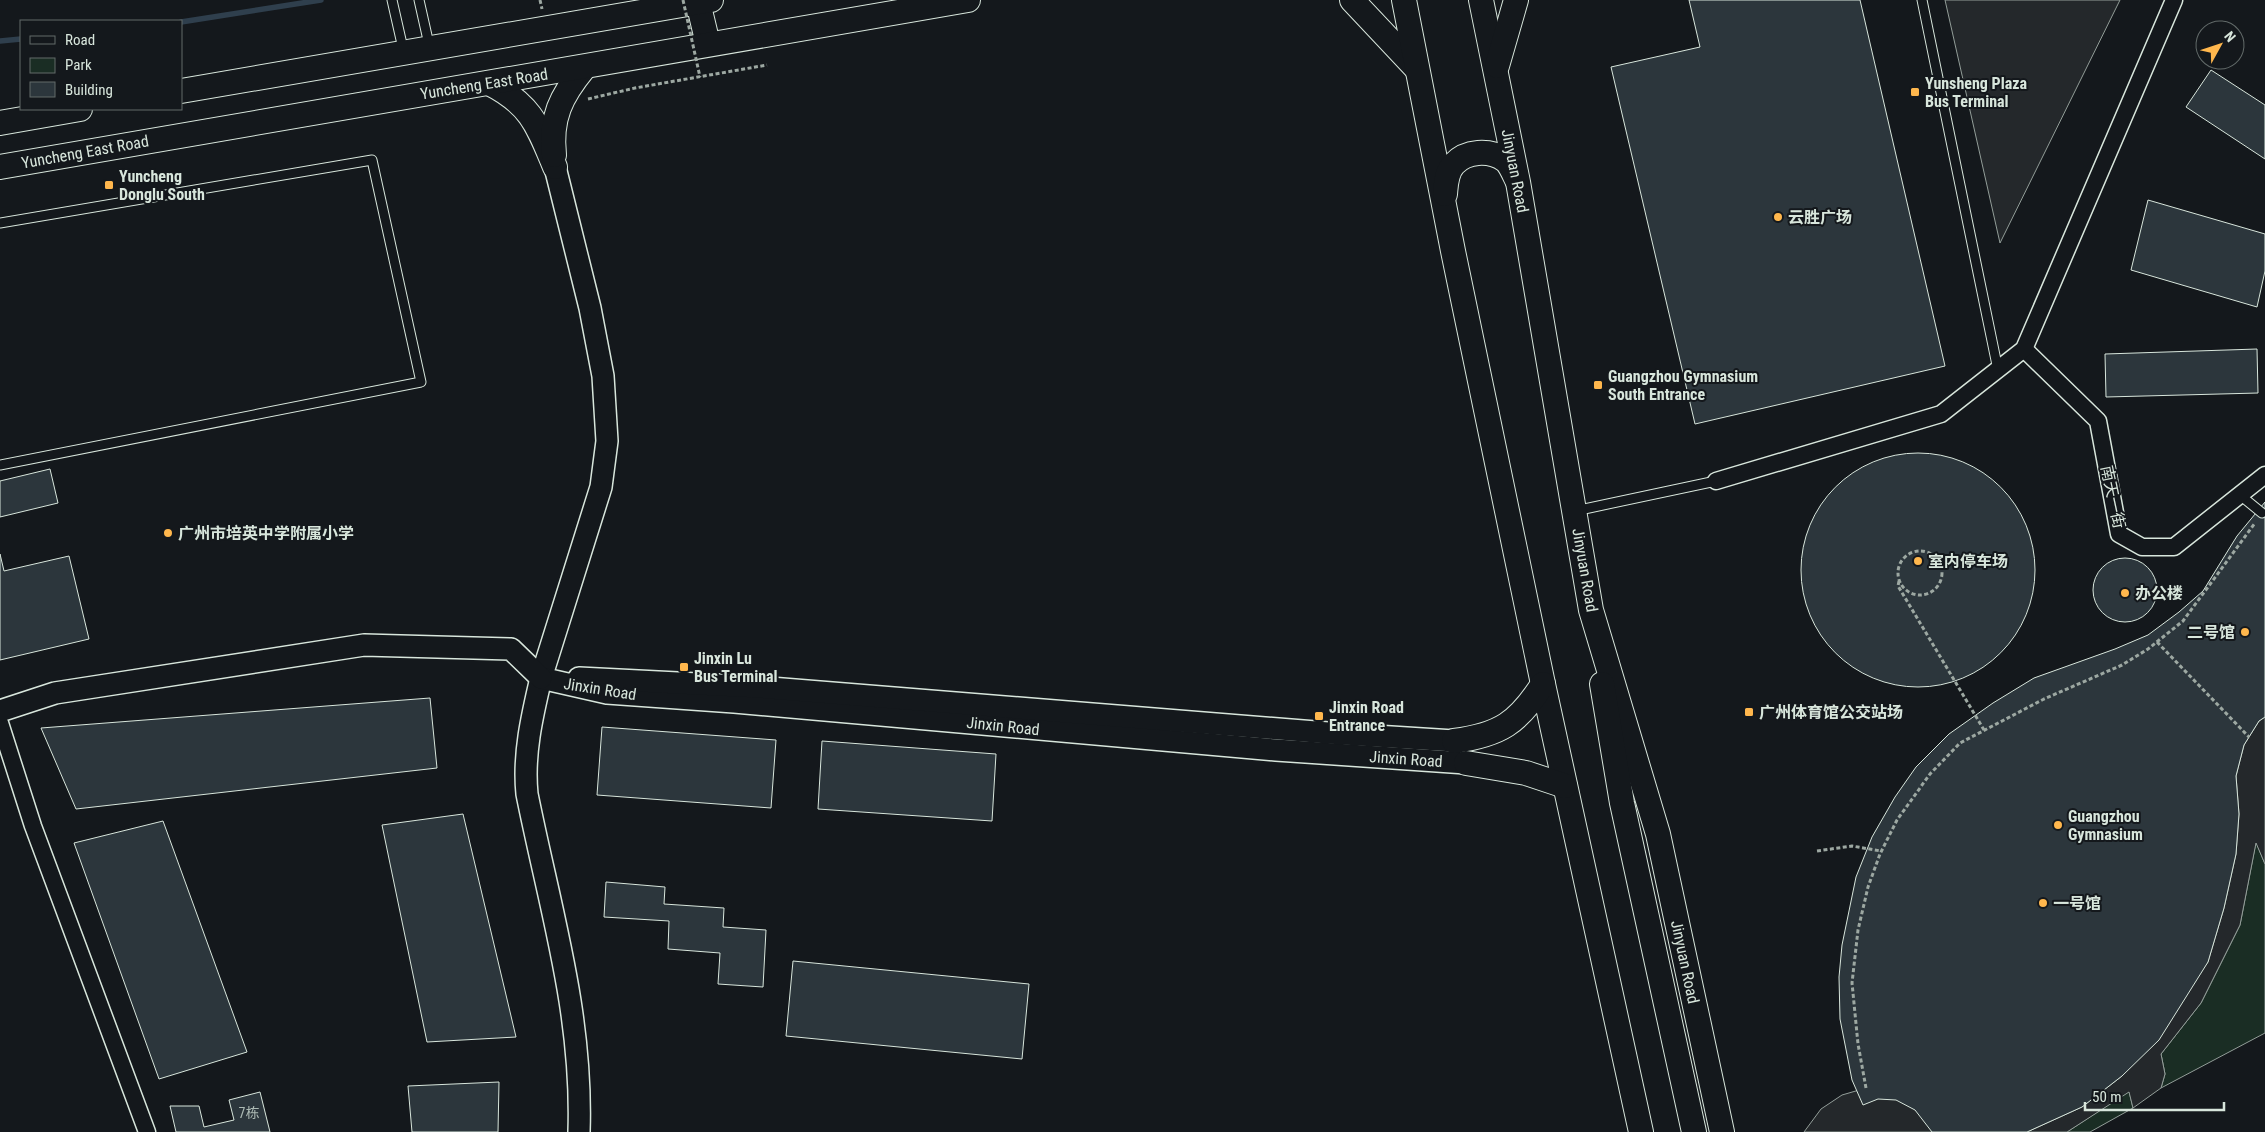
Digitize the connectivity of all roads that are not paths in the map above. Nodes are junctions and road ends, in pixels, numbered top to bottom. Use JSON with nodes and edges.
{"nodes":[{"id":1,"x":392,"y":0,"type":"edge"},
{"id":2,"x":419,"y":0,"type":"edge"},
{"id":3,"x":968,"y":0,"type":"edge"},
{"id":4,"x":1352,"y":0,"type":"edge"},
{"id":5,"x":1404,"y":0,"type":"edge"},
{"id":6,"x":1481,"y":0,"type":"edge"},
{"id":7,"x":1516,"y":0,"type":"edge"},
{"id":8,"x":1922,"y":0,"type":"edge"},
{"id":9,"x":2174,"y":0,"type":"edge"},
{"id":10,"x":698,"y":1,"type":"edge"},
{"id":11,"x":708,"y":44,"type":"junction"},
{"id":12,"x":430,"y":48,"type":"junction"},
{"id":13,"x":404,"y":53,"type":"junction"},
{"id":14,"x":584,"y":68,"type":"junction"},
{"id":15,"x":1416,"y":68,"type":"junction"},
{"id":16,"x":1496,"y":70,"type":"junction"},
{"id":17,"x":489,"y":83,"type":"junction"},
{"id":18,"x":182,"y":91,"type":"edge"},
{"id":19,"x":74,"y":110,"type":"edge"},
{"id":20,"x":0,"y":122,"type":"edge"},
{"id":21,"x":0,"y":167,"type":"edge"},
{"id":22,"x":555,"y":167,"type":"junction"},
{"id":23,"x":1518,"y":182,"type":"junction"},
{"id":24,"x":1445,"y":205,"type":"junction"},
{"id":25,"x":0,"y":223,"type":"edge"},
{"id":26,"x":2024,"y":349,"type":"junction"},
{"id":27,"x":1998,"y":370,"type":"junction"},
{"id":28,"x":0,"y":465,"type":"edge"},
{"id":29,"x":2265,"y":475,"type":"edge"},
{"id":30,"x":1716,"y":481,"type":"joint"},
{"id":31,"x":2240,"y":495,"type":"junction"},
{"id":32,"x":1575,"y":511,"type":"junction"},
{"id":33,"x":2262,"y":513,"type":"road end"},
{"id":34,"x":1591,"y":610,"type":"junction"},
{"id":35,"x":541,"y":678,"type":"junction"},
{"id":36,"x":1543,"y":684,"type":"junction"},
{"id":37,"x":0,"y":711,"type":"edge"},
{"id":38,"x":0,"y":723,"type":"edge"},
{"id":39,"x":1454,"y":741,"type":"joint"},
{"id":40,"x":1466,"y":763,"type":"joint"},
{"id":41,"x":1565,"y":786,"type":"junction"},
{"id":42,"x":147,"y":1132,"type":"edge"},
{"id":43,"x":579,"y":1132,"type":"edge"},
{"id":44,"x":1640,"y":1132,"type":"edge"},
{"id":45,"x":1694,"y":1132,"type":"edge"},
{"id":46,"x":1722,"y":1132,"type":"edge"}],
"edges":[{"from":1,"to":13,"type":"lane"},
{"from":2,"to":12,"type":"lane"},
{"from":3,"to":11,"type":"main road","name":"Yuncheng East Road"},
{"from":4,"to":15,"type":"main road"},
{"from":5,"to":15,"type":"main road"},
{"from":6,"to":16,"type":"main road","name":"Jinyuan Road"},
{"from":7,"to":16,"type":"main road"},
{"from":8,"to":27,"type":"lane"},
{"from":9,"to":26,"type":"street"},
{"from":10,"to":11,"type":"main road"},
{"from":10,"to":12,"type":"main road"},
{"from":11,"to":14,"type":"main road","name":"Yuncheng East Road"},
{"from":12,"to":13,"type":"main road"},
{"from":13,"to":18,"type":"main road"},
{"from":14,"to":17,"type":"main road","name":"Yuncheng East Road"},
{"from":14,"to":22,"type":"main road"},
{"from":15,"to":24,"type":"main road"},
{"from":16,"to":23,"type":"main road","name":"Jinyuan Road"},
{"from":17,"to":21,"type":"main road","name":"Yuncheng East Road"},
{"from":17,"to":22,"type":"main road"},
{"from":19,"to":20,"type":"main road"},
{"from":22,"to":35,"type":"street"},
{"from":23,"to":24,"type":"main road"},
{"from":23,"to":32,"type":"main road","name":"Jinyuan Road"},
{"from":24,"to":36,"type":"main road"},
{"from":25,"to":28,"type":"lane"},
{"from":26,"to":27,"type":"street"},
{"from":26,"to":31,"type":"street","name":"南天一街"},
{"from":27,"to":30,"type":"street"},
{"from":29,"to":31,"type":"street","name":"南天一街"},
{"from":30,"to":32,"type":"lane"},
{"from":31,"to":33,"type":"lane"},
{"from":32,"to":34,"type":"main road","name":"Jinyuan Road"},
{"from":34,"to":45,"type":"main road"},
{"from":34,"to":46,"type":"main road","name":"Jinyuan Road"},
{"from":35,"to":37,"type":"street"},
{"from":35,"to":39,"type":"street","name":"Jinxin Road"},
{"from":35,"to":40,"type":"street","name":"Jinxin Road"},
{"from":35,"to":43,"type":"street","name":"Jinxin Road"},
{"from":36,"to":39,"type":"main road"},
{"from":36,"to":41,"type":"main road"},
{"from":38,"to":42,"type":"street"},
{"from":40,"to":41,"type":"main road"},
{"from":41,"to":44,"type":"main road"}]}
